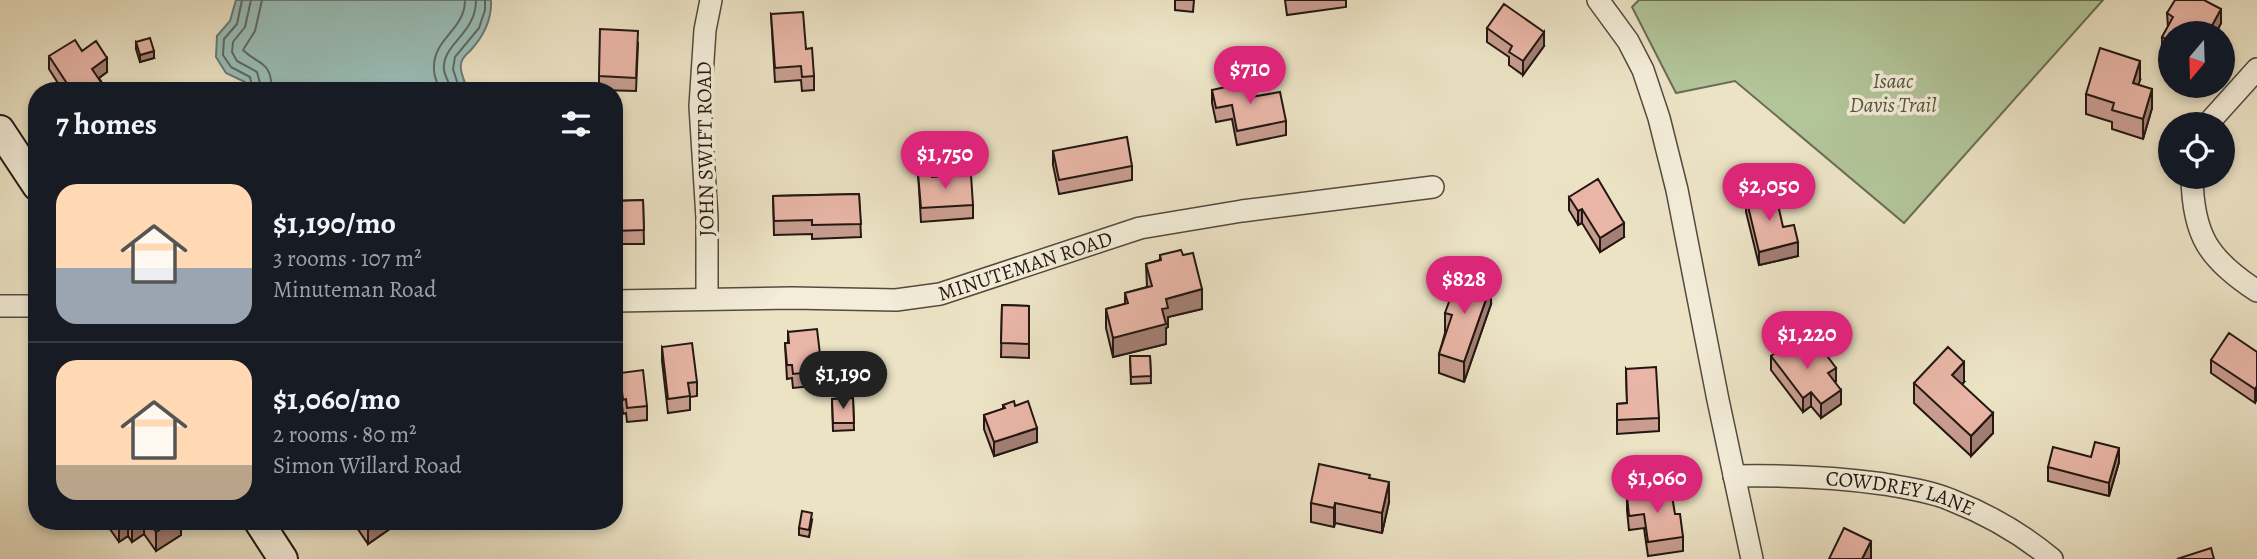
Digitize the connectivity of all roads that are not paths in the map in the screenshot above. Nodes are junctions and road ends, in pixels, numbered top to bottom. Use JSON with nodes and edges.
{"nodes":[{"id":1,"x":711,"y":0,"type":"edge"},
{"id":2,"x":1598,"y":0,"type":"edge"},
{"id":3,"x":2257,"y":69,"type":"edge"},
{"id":4,"x":2218,"y":112,"type":"edge"},
{"id":5,"x":0,"y":130,"type":"edge"},
{"id":6,"x":28,"y":172,"type":"edge"},
{"id":7,"x":1433,"y":187,"type":"dead end"},
{"id":8,"x":2192,"y":189,"type":"edge"},
{"id":9,"x":2257,"y":290,"type":"edge"},
{"id":10,"x":706,"y":299,"type":"junction"},
{"id":11,"x":623,"y":301,"type":"edge"},
{"id":12,"x":0,"y":306,"type":"edge"},
{"id":13,"x":28,"y":306,"type":"edge"},
{"id":14,"x":1734,"y":476,"type":"junction"},
{"id":15,"x":264,"y":530,"type":"edge"},
{"id":16,"x":284,"y":559,"type":"edge"},
{"id":17,"x":1752,"y":559,"type":"edge"},
{"id":18,"x":2052,"y":559,"type":"edge"}],
"edges":[{"from":1,"to":10,"type":"street","name":"JOHN SWIFT ROAD"},
{"from":2,"to":14,"type":"street"},
{"from":3,"to":4,"type":"street"},
{"from":5,"to":6,"type":"street"},
{"from":7,"to":10,"type":"street","name":"MINUTEMAN ROAD"},
{"from":8,"to":9,"type":"street"},
{"from":10,"to":11,"type":"street","name":"MINUTEMAN ROAD"},
{"from":12,"to":13,"type":"street"},
{"from":14,"to":17,"type":"street"},
{"from":14,"to":18,"type":"street","name":"COWDREY LANE"},
{"from":15,"to":16,"type":"street"}]}
